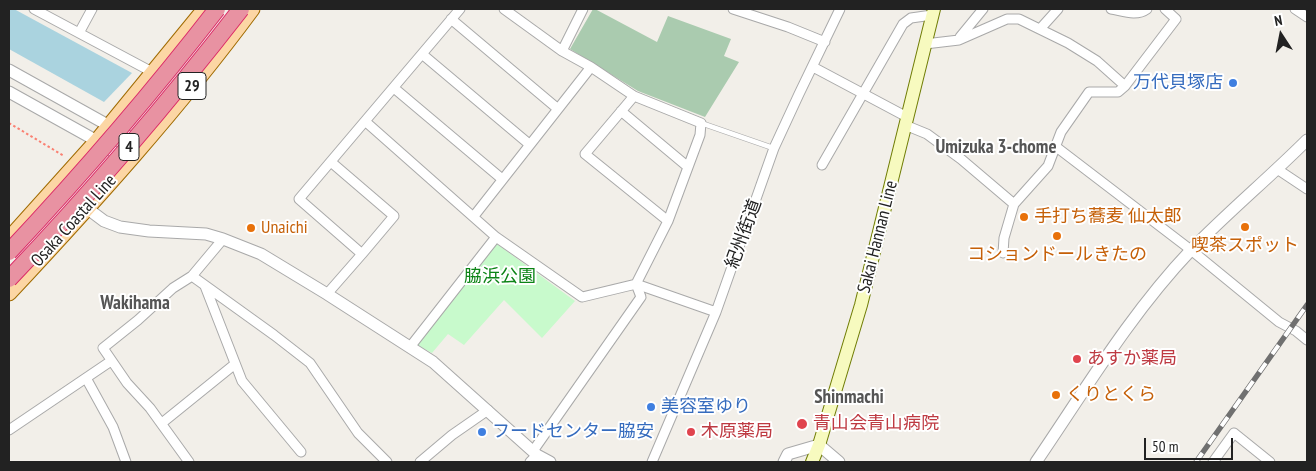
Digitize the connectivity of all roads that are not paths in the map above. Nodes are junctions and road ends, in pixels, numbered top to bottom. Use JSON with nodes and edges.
{"nodes":[{"id":1,"x":34,"y":9,"type":"edge"},
{"id":2,"x":92,"y":9,"type":"edge"},
{"id":3,"x":205,"y":9,"type":"edge"},
{"id":4,"x":217,"y":9,"type":"edge"},
{"id":5,"x":241,"y":9,"type":"edge"},
{"id":6,"x":252,"y":9,"type":"edge"},
{"id":7,"x":460,"y":9,"type":"edge"},
{"id":8,"x":504,"y":9,"type":"edge"},
{"id":9,"x":584,"y":9,"type":"edge"},
{"id":10,"x":733,"y":9,"type":"edge"},
{"id":11,"x":840,"y":9,"type":"edge"},
{"id":12,"x":983,"y":9,"type":"edge"},
{"id":13,"x":1058,"y":9,"type":"edge"},
{"id":14,"x":1112,"y":9,"type":"edge"},
{"id":15,"x":1147,"y":9,"type":"edge"},
{"id":16,"x":1165,"y":9,"type":"edge"},
{"id":17,"x":1295,"y":9,"type":"edge"},
{"id":18,"x":933,"y":12,"type":"edge"},
{"id":19,"x":1307,"y":18,"type":"edge"},
{"id":20,"x":452,"y":19,"type":"junction"},
{"id":21,"x":1040,"y":29,"type":"junction"},
{"id":22,"x":79,"y":33,"type":"junction"},
{"id":23,"x":959,"y":40,"type":"junction"},
{"id":24,"x":824,"y":42,"type":"junction"},
{"id":25,"x":925,"y":44,"type":"junction"},
{"id":26,"x":562,"y":50,"type":"junction"},
{"id":27,"x":422,"y":54,"type":"junction"},
{"id":28,"x":591,"y":67,"type":"junction"},
{"id":29,"x":813,"y":67,"type":"junction"},
{"id":30,"x":9,"y":70,"type":"edge"},
{"id":31,"x":154,"y":73,"type":"junction"},
{"id":32,"x":1125,"y":86,"type":"junction"},
{"id":33,"x":394,"y":88,"type":"junction"},
{"id":34,"x":9,"y":92,"type":"edge"},
{"id":35,"x":862,"y":93,"type":"junction"},
{"id":36,"x":634,"y":96,"type":"junction"},
{"id":37,"x":558,"y":109,"type":"junction"},
{"id":38,"x":621,"y":111,"type":"junction"},
{"id":39,"x":906,"y":121,"type":"junction"},
{"id":40,"x":366,"y":122,"type":"junction"},
{"id":41,"x":702,"y":123,"type":"junction"},
{"id":42,"x":110,"y":126,"type":"junction"},
{"id":43,"x":1307,"y":140,"type":"edge"},
{"id":44,"x":97,"y":141,"type":"junction"},
{"id":45,"x":142,"y":144,"type":"junction"},
{"id":46,"x":530,"y":144,"type":"junction"},
{"id":47,"x":1055,"y":146,"type":"junction"},
{"id":48,"x":774,"y":148,"type":"junction"},
{"id":49,"x":128,"y":161,"type":"junction"},
{"id":50,"x":331,"y":162,"type":"junction"},
{"id":51,"x":822,"y":165,"type":"dead end"},
{"id":52,"x":688,"y":167,"type":"junction"},
{"id":53,"x":1277,"y":169,"type":"junction"},
{"id":54,"x":502,"y":179,"type":"junction"},
{"id":55,"x":1307,"y":189,"type":"edge"},
{"id":56,"x":1014,"y":204,"type":"junction"},
{"id":57,"x":88,"y":209,"type":"junction"},
{"id":58,"x":474,"y":216,"type":"junction"},
{"id":59,"x":668,"y":221,"type":"junction"},
{"id":60,"x":496,"y":237,"type":"junction"},
{"id":61,"x":9,"y":239,"type":"edge"},
{"id":62,"x":223,"y":239,"type":"junction"},
{"id":63,"x":1191,"y":250,"type":"junction"},
{"id":64,"x":9,"y":252,"type":"edge"},
{"id":65,"x":1003,"y":253,"type":"dead end"},
{"id":66,"x":362,"y":254,"type":"junction"},
{"id":67,"x":192,"y":276,"type":"junction"},
{"id":68,"x":9,"y":279,"type":"edge"},
{"id":69,"x":636,"y":284,"type":"junction"},
{"id":70,"x":205,"y":285,"type":"junction"},
{"id":71,"x":9,"y":293,"type":"edge"},
{"id":72,"x":327,"y":294,"type":"junction"},
{"id":73,"x":716,"y":312,"type":"junction"},
{"id":74,"x":1307,"y":340,"type":"edge"},
{"id":75,"x":410,"y":347,"type":"junction"},
{"id":76,"x":111,"y":361,"type":"junction"},
{"id":77,"x":236,"y":364,"type":"junction"},
{"id":78,"x":86,"y":378,"type":"junction"},
{"id":79,"x":488,"y":410,"type":"junction"},
{"id":80,"x":162,"y":423,"type":"junction"},
{"id":81,"x":9,"y":430,"type":"edge"},
{"id":82,"x":819,"y":445,"type":"junction"},
{"id":83,"x":301,"y":452,"type":"dead end"},
{"id":84,"x":534,"y":456,"type":"edge"},
{"id":85,"x":126,"y":462,"type":"edge"},
{"id":86,"x":189,"y":462,"type":"edge"},
{"id":87,"x":387,"y":462,"type":"edge"},
{"id":88,"x":420,"y":462,"type":"edge"},
{"id":89,"x":550,"y":462,"type":"edge"},
{"id":90,"x":652,"y":462,"type":"edge"},
{"id":91,"x":784,"y":462,"type":"edge"},
{"id":92,"x":812,"y":462,"type":"edge"},
{"id":93,"x":839,"y":462,"type":"edge"},
{"id":94,"x":1036,"y":462,"type":"edge"},
{"id":95,"x":1213,"y":462,"type":"edge"},
{"id":96,"x":1270,"y":462,"type":"edge"}],
"edges":[{"from":1,"to":22,"type":"street"},
{"from":2,"to":22,"type":"street"},
{"from":3,"to":31,"type":"main road","name":"Osaka Coastal Line","number":"29"},
{"from":4,"to":64,"type":"highway","number":"4","bridge":true},
{"from":5,"to":68,"type":"highway","number":"4","bridge":true},
{"from":6,"to":45,"type":"main road","name":"Osaka Coastal Line","number":"29"},
{"from":7,"to":20,"type":"street"},
{"from":8,"to":26,"type":"street"},
{"from":9,"to":26,"type":"street"},
{"from":10,"to":24,"type":"street"},
{"from":11,"to":24,"type":"street","name":"紀州街道"},
{"from":12,"to":23,"type":"street"},
{"from":13,"to":21,"type":"street"},
{"from":14,"to":15,"type":"street"},
{"from":16,"to":32,"type":"street"},
{"from":17,"to":19,"type":"street"},
{"from":18,"to":25,"type":"main road","name":"Sakai Hannan Line"},
{"from":18,"to":35,"type":"street"},
{"from":20,"to":27,"type":"street"},
{"from":20,"to":37,"type":"street"},
{"from":21,"to":23,"type":"street"},
{"from":21,"to":32,"type":"street"},
{"from":22,"to":31,"type":"street"},
{"from":23,"to":25,"type":"street"},
{"from":24,"to":29,"type":"street","name":"紀州街道"},
{"from":25,"to":39,"type":"main road","name":"Sakai Hannan Line"},
{"from":26,"to":28,"type":"street"},
{"from":27,"to":33,"type":"street"},
{"from":27,"to":46,"type":"street"},
{"from":28,"to":36,"type":"street"},
{"from":28,"to":37,"type":"street"},
{"from":29,"to":35,"type":"street"},
{"from":29,"to":48,"type":"street","name":"紀州街道"},
{"from":30,"to":42,"type":"street"},
{"from":31,"to":42,"type":"main road","name":"Osaka Coastal Line","number":"29"},
{"from":32,"to":47,"type":"street"},
{"from":33,"to":40,"type":"street"},
{"from":33,"to":54,"type":"street"},
{"from":34,"to":44,"type":"street"},
{"from":35,"to":39,"type":"street"},
{"from":35,"to":51,"type":"street"},
{"from":36,"to":38,"type":"street"},
{"from":36,"to":41,"type":"street"},
{"from":37,"to":46,"type":"street"},
{"from":38,"to":52,"type":"street"},
{"from":38,"to":59,"type":"street"},
{"from":39,"to":56,"type":"street"},
{"from":39,"to":82,"type":"main road","name":"Sakai Hannan Line"},
{"from":40,"to":50,"type":"street"},
{"from":40,"to":58,"type":"street"},
{"from":41,"to":48,"type":"lane"},
{"from":41,"to":52,"type":"street"},
{"from":42,"to":44,"type":"main road","name":"Osaka Coastal Line","number":"29"},
{"from":42,"to":45,"type":"street"},
{"from":43,"to":53,"type":"street"},
{"from":44,"to":49,"type":"street"},
{"from":44,"to":61,"type":"main road","name":"Osaka Coastal Line","number":"29"},
{"from":45,"to":49,"type":"main road","name":"Osaka Coastal Line","number":"29"},
{"from":46,"to":54,"type":"street"},
{"from":47,"to":56,"type":"street"},
{"from":47,"to":63,"type":"street"},
{"from":48,"to":73,"type":"street","name":"紀州街道"},
{"from":49,"to":57,"type":"main road","name":"Osaka Coastal Line","number":"29"},
{"from":50,"to":66,"type":"street"},
{"from":50,"to":66,"type":"street"},
{"from":52,"to":59,"type":"street"},
{"from":53,"to":55,"type":"street"},
{"from":53,"to":63,"type":"street"},
{"from":54,"to":58,"type":"street"},
{"from":56,"to":65,"type":"street"},
{"from":57,"to":62,"type":"street"},
{"from":57,"to":71,"type":"main road","name":"Osaka Coastal Line","number":"29"},
{"from":58,"to":60,"type":"street"},
{"from":59,"to":69,"type":"street"},
{"from":60,"to":69,"type":"street"},
{"from":60,"to":75,"type":"street"},
{"from":62,"to":67,"type":"street"},
{"from":62,"to":72,"type":"street"},
{"from":63,"to":74,"type":"street"},
{"from":63,"to":94,"type":"street"},
{"from":66,"to":72,"type":"street"},
{"from":67,"to":70,"type":"street"},
{"from":67,"to":76,"type":"street"},
{"from":69,"to":73,"type":"street"},
{"from":69,"to":84,"type":"street"},
{"from":70,"to":77,"type":"street"},
{"from":70,"to":87,"type":"street"},
{"from":72,"to":75,"type":"street"},
{"from":73,"to":90,"type":"street","name":"紀州街道"},
{"from":75,"to":79,"type":"street"},
{"from":76,"to":78,"type":"street"},
{"from":76,"to":80,"type":"street"},
{"from":77,"to":80,"type":"street"},
{"from":77,"to":83,"type":"street"},
{"from":78,"to":81,"type":"street"},
{"from":78,"to":85,"type":"street"},
{"from":79,"to":84,"type":"street"},
{"from":79,"to":88,"type":"street"},
{"from":80,"to":86,"type":"street"},
{"from":82,"to":91,"type":"street"},
{"from":82,"to":92,"type":"main road","name":"Sakai Hannan Line"},
{"from":82,"to":93,"type":"street"},
{"from":84,"to":89,"type":"street"},
{"from":95,"to":96,"type":"street"}]}
